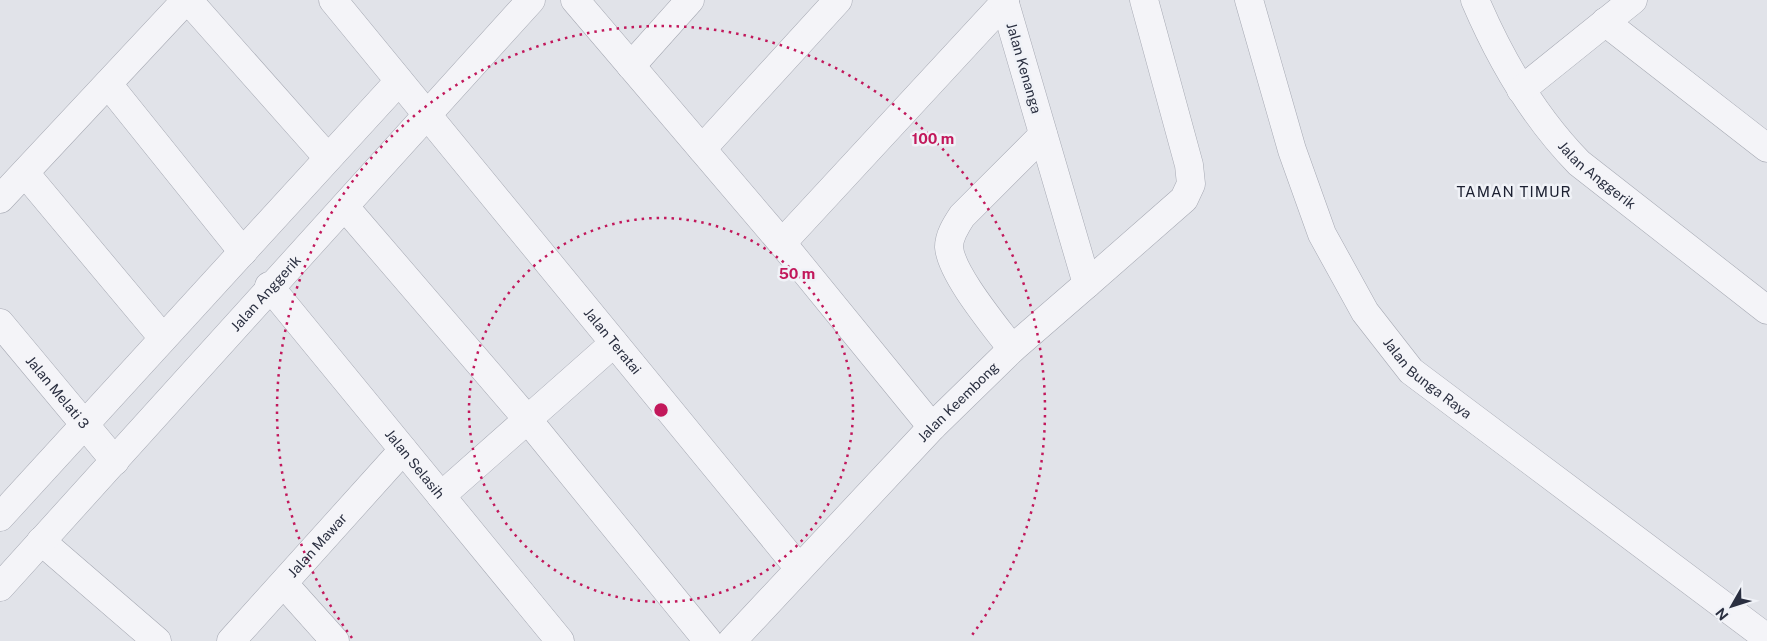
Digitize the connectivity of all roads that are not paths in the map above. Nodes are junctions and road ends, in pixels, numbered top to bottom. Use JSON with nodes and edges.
{"nodes":[{"id":1,"x":188,"y":0,"type":"edge"},
{"id":2,"x":333,"y":0,"type":"edge"},
{"id":3,"x":530,"y":0,"type":"edge"},
{"id":4,"x":575,"y":0,"type":"edge"},
{"id":5,"x":690,"y":0,"type":"edge"},
{"id":6,"x":838,"y":0,"type":"edge"},
{"id":7,"x":1144,"y":0,"type":"edge"},
{"id":8,"x":1249,"y":0,"type":"edge"},
{"id":9,"x":1475,"y":0,"type":"edge"},
{"id":10,"x":1633,"y":0,"type":"edge"},
{"id":11,"x":1005,"y":1,"type":"edge"},
{"id":12,"x":1605,"y":22,"type":"junction"},
{"id":13,"x":631,"y":66,"type":"junction"},
{"id":14,"x":399,"y":80,"type":"junction"},
{"id":15,"x":108,"y":84,"type":"junction"},
{"id":16,"x":1521,"y":90,"type":"junction"},
{"id":17,"x":429,"y":115,"type":"junction"},
{"id":18,"x":1043,"y":135,"type":"junction"},
{"id":19,"x":1767,"y":148,"type":"edge"},
{"id":20,"x":702,"y":149,"type":"junction"},
{"id":21,"x":328,"y":158,"type":"junction"},
{"id":22,"x":24,"y":173,"type":"junction"},
{"id":23,"x":0,"y":199,"type":"edge"},
{"id":24,"x":345,"y":208,"type":"junction"},
{"id":25,"x":782,"y":243,"type":"junction"},
{"id":26,"x":243,"y":252,"type":"junction"},
{"id":27,"x":1087,"y":284,"type":"junction"},
{"id":28,"x":270,"y":286,"type":"junction"},
{"id":29,"x":1767,"y":310,"type":"edge"},
{"id":30,"x":0,"y":323,"type":"edge"},
{"id":31,"x":163,"y":338,"type":"junction"},
{"id":32,"x":614,"y":343,"type":"junction"},
{"id":33,"x":1012,"y":349,"type":"junction"},
{"id":34,"x":528,"y":420,"type":"junction"},
{"id":35,"x":83,"y":426,"type":"junction"},
{"id":36,"x":932,"y":427,"type":"junction"},
{"id":37,"x":403,"y":450,"type":"junction"},
{"id":38,"x":115,"y":461,"type":"junction"},
{"id":39,"x":441,"y":496,"type":"junction"},
{"id":40,"x":0,"y":518,"type":"edge"},
{"id":41,"x":41,"y":541,"type":"junction"},
{"id":42,"x":798,"y":567,"type":"junction"},
{"id":43,"x":284,"y":584,"type":"junction"},
{"id":44,"x":0,"y":587,"type":"edge"},
{"id":45,"x":1767,"y":638,"type":"edge"},
{"id":46,"x":157,"y":641,"type":"edge"},
{"id":47,"x":231,"y":641,"type":"edge"},
{"id":48,"x":335,"y":641,"type":"edge"},
{"id":49,"x":560,"y":641,"type":"edge"},
{"id":50,"x":708,"y":641,"type":"edge"},
{"id":51,"x":732,"y":641,"type":"edge"}],
"edges":[{"from":1,"to":15,"type":"street"},
{"from":1,"to":21,"type":"street"},
{"from":2,"to":14,"type":"street","name":"Jalan Teratai"},
{"from":3,"to":17,"type":"street","name":"Jalan Anggerik"},
{"from":4,"to":13,"type":"street"},
{"from":5,"to":13,"type":"street"},
{"from":6,"to":20,"type":"street"},
{"from":7,"to":27,"type":"street","name":"Jalan Keembong"},
{"from":8,"to":45,"type":"street","name":"Jalan Bunga Raya"},
{"from":9,"to":16,"type":"street","name":"Jalan Anggerik"},
{"from":10,"to":12,"type":"street"},
{"from":11,"to":18,"type":"street","name":"Jalan Kenanga"},
{"from":11,"to":25,"type":"street"},
{"from":12,"to":16,"type":"street"},
{"from":12,"to":19,"type":"street"},
{"from":13,"to":20,"type":"street"},
{"from":14,"to":17,"type":"street","name":"Jalan Teratai"},
{"from":14,"to":21,"type":"street"},
{"from":15,"to":22,"type":"street"},
{"from":15,"to":26,"type":"street"},
{"from":16,"to":29,"type":"street","name":"Jalan Anggerik"},
{"from":17,"to":24,"type":"street","name":"Jalan Anggerik"},
{"from":17,"to":32,"type":"street","name":"Jalan Teratai"},
{"from":18,"to":27,"type":"street"},
{"from":18,"to":33,"type":"street"},
{"from":20,"to":25,"type":"street"},
{"from":21,"to":26,"type":"street"},
{"from":22,"to":23,"type":"street"},
{"from":22,"to":31,"type":"street"},
{"from":24,"to":28,"type":"street","name":"Jalan Anggerik"},
{"from":24,"to":34,"type":"street"},
{"from":25,"to":36,"type":"street"},
{"from":26,"to":31,"type":"street"},
{"from":27,"to":33,"type":"street","name":"Jalan Keembong"},
{"from":28,"to":37,"type":"street","name":"Jalan Selasih"},
{"from":28,"to":38,"type":"street","name":"Jalan Anggerik"},
{"from":30,"to":35,"type":"street","name":"Jalan Melati 3"},
{"from":31,"to":35,"type":"street"},
{"from":32,"to":34,"type":"street"},
{"from":32,"to":42,"type":"street","name":"Jalan Teratai"},
{"from":33,"to":36,"type":"street","name":"Jalan Keembong"},
{"from":34,"to":39,"type":"street"},
{"from":34,"to":50,"type":"street"},
{"from":35,"to":38,"type":"street","name":"Jalan Melati 3"},
{"from":35,"to":40,"type":"street"},
{"from":36,"to":42,"type":"street","name":"Jalan Keembong"},
{"from":37,"to":39,"type":"street","name":"Jalan Selasih"},
{"from":37,"to":43,"type":"street","name":"Jalan Mawar"},
{"from":38,"to":41,"type":"street","name":"Jalan Anggerik"},
{"from":39,"to":49,"type":"street","name":"Jalan Selasih"},
{"from":41,"to":44,"type":"street","name":"Jalan Anggerik"},
{"from":41,"to":46,"type":"street"},
{"from":42,"to":51,"type":"street","name":"Jalan Keembong"},
{"from":43,"to":47,"type":"street","name":"Jalan Mawar"},
{"from":43,"to":48,"type":"street"}]}
